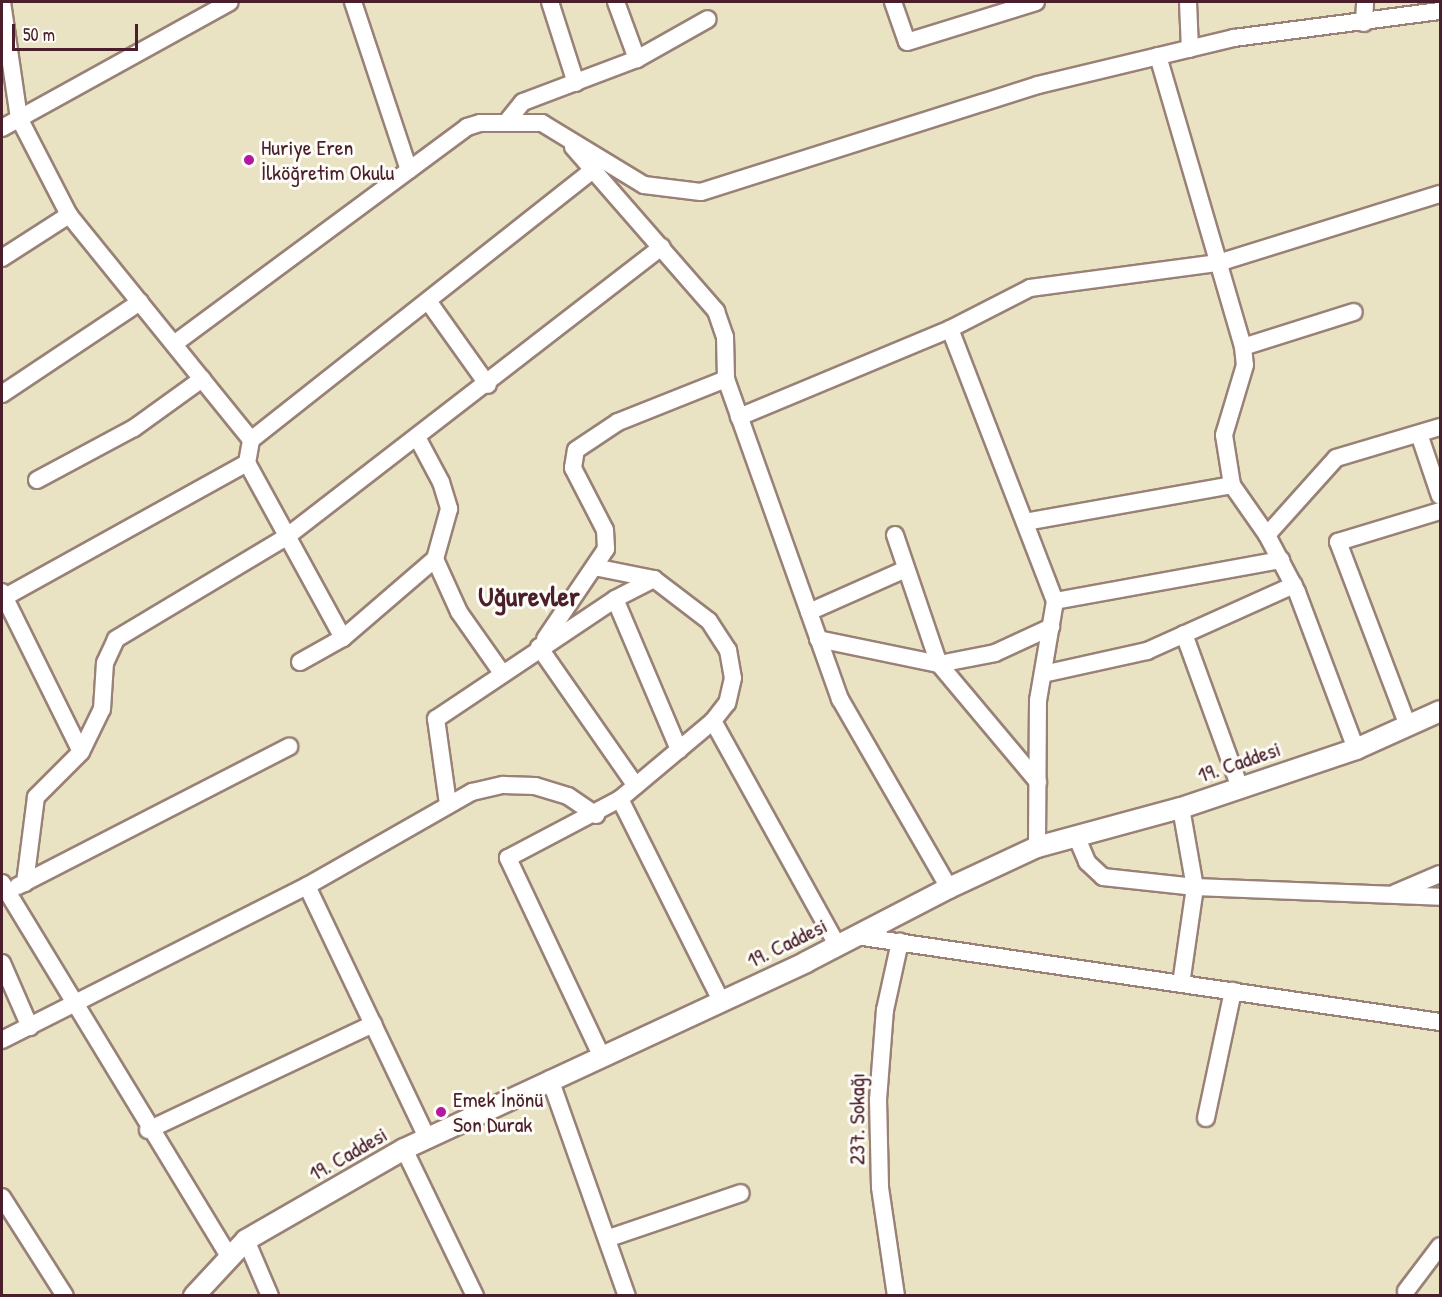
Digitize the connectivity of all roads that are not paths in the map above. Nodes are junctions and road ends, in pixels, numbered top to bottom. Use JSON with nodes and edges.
{"nodes":[{"id":1,"x":2,"y":2,"type":"edge"},
{"id":2,"x":230,"y":2,"type":"edge"},
{"id":3,"x":354,"y":2,"type":"edge"},
{"id":4,"x":550,"y":2,"type":"edge"},
{"id":5,"x":616,"y":2,"type":"edge"},
{"id":6,"x":893,"y":2,"type":"edge"},
{"id":7,"x":1036,"y":2,"type":"edge"},
{"id":8,"x":1188,"y":2,"type":"edge"},
{"id":9,"x":1365,"y":2,"type":"edge"},
{"id":10,"x":1440,"y":11,"type":"edge"},
{"id":11,"x":708,"y":19,"type":"dead end"},
{"id":12,"x":1364,"y":23,"type":"junction"},
{"id":13,"x":1190,"y":49,"type":"junction"},
{"id":14,"x":1158,"y":56,"type":"junction"},
{"id":15,"x":637,"y":59,"type":"junction"},
{"id":16,"x":576,"y":83,"type":"junction"},
{"id":17,"x":19,"y":118,"type":"junction"},
{"id":18,"x":509,"y":119,"type":"junction"},
{"id":19,"x":2,"y":128,"type":"edge"},
{"id":20,"x":557,"y":129,"type":"junction"},
{"id":21,"x":409,"y":170,"type":"junction"},
{"id":22,"x":593,"y":170,"type":"junction"},
{"id":23,"x":1440,"y":194,"type":"edge"},
{"id":24,"x":69,"y":215,"type":"junction"},
{"id":25,"x":662,"y":246,"type":"junction"},
{"id":26,"x":2,"y":258,"type":"edge"},
{"id":27,"x":1218,"y":263,"type":"junction"},
{"id":28,"x":428,"y":301,"type":"junction"},
{"id":29,"x":140,"y":302,"type":"junction"},
{"id":30,"x":1354,"y":312,"type":"dead end"},
{"id":31,"x":950,"y":329,"type":"junction"},
{"id":32,"x":174,"y":344,"type":"junction"},
{"id":33,"x":1243,"y":347,"type":"junction"},
{"id":34,"x":726,"y":379,"type":"junction"},
{"id":35,"x":202,"y":380,"type":"junction"},
{"id":36,"x":488,"y":385,"type":"junction"},
{"id":37,"x":2,"y":394,"type":"edge"},
{"id":38,"x":739,"y":417,"type":"junction"},
{"id":39,"x":1440,"y":427,"type":"edge"},
{"id":40,"x":1419,"y":434,"type":"junction"},
{"id":41,"x":417,"y":439,"type":"junction"},
{"id":42,"x":251,"y":440,"type":"junction"},
{"id":43,"x":247,"y":463,"type":"junction"},
{"id":44,"x":37,"y":480,"type":"dead end"},
{"id":45,"x":1232,"y":485,"type":"junction"},
{"id":46,"x":1440,"y":496,"type":"edge"},
{"id":47,"x":1440,"y":511,"type":"edge"},
{"id":48,"x":1025,"y":522,"type":"junction"},
{"id":49,"x":895,"y":535,"type":"dead end"},
{"id":50,"x":1267,"y":535,"type":"junction"},
{"id":51,"x":285,"y":538,"type":"junction"},
{"id":52,"x":435,"y":559,"type":"junction"},
{"id":53,"x":1281,"y":560,"type":"junction"},
{"id":54,"x":599,"y":568,"type":"junction"},
{"id":55,"x":906,"y":569,"type":"junction"},
{"id":56,"x":654,"y":579,"type":"junction"},
{"id":57,"x":1294,"y":585,"type":"junction"},
{"id":58,"x":3,"y":595,"type":"edge"},
{"id":59,"x":615,"y":599,"type":"junction"},
{"id":60,"x":1055,"y":601,"type":"junction"},
{"id":61,"x":809,"y":612,"type":"junction"},
{"id":62,"x":1051,"y":627,"type":"junction"},
{"id":63,"x":1184,"y":634,"type":"junction"},
{"id":64,"x":343,"y":638,"type":"junction"},
{"id":65,"x":818,"y":639,"type":"junction"},
{"id":66,"x":539,"y":647,"type":"junction"},
{"id":67,"x":300,"y":662,"type":"dead end"},
{"id":68,"x":939,"y":664,"type":"junction"},
{"id":69,"x":502,"y":673,"type":"junction"},
{"id":70,"x":1043,"y":674,"type":"junction"},
{"id":71,"x":1440,"y":711,"type":"edge"},
{"id":72,"x":713,"y":721,"type":"junction"},
{"id":73,"x":1408,"y":726,"type":"junction"},
{"id":74,"x":288,"y":747,"type":"dead end"},
{"id":75,"x":1356,"y":749,"type":"junction"},
{"id":76,"x":679,"y":750,"type":"junction"},
{"id":77,"x":81,"y":752,"type":"junction"},
{"id":78,"x":1038,"y":782,"type":"junction"},
{"id":79,"x":1239,"y":785,"type":"junction"},
{"id":80,"x":636,"y":786,"type":"junction"},
{"id":81,"x":620,"y":799,"type":"junction"},
{"id":82,"x":448,"y":804,"type":"junction"},
{"id":83,"x":1181,"y":808,"type":"junction"},
{"id":84,"x":596,"y":815,"type":"junction"},
{"id":85,"x":1077,"y":838,"type":"junction"},
{"id":86,"x":1037,"y":847,"type":"junction"},
{"id":87,"x":1440,"y":874,"type":"edge"},
{"id":88,"x":25,"y":883,"type":"junction"},
{"id":89,"x":307,"y":886,"type":"junction"},
{"id":90,"x":1195,"y":887,"type":"junction"},
{"id":91,"x":949,"y":888,"type":"junction"},
{"id":92,"x":3,"y":890,"type":"edge"},
{"id":93,"x":1392,"y":895,"type":"junction"},
{"id":94,"x":1440,"y":897,"type":"edge"},
{"id":95,"x":856,"y":936,"type":"junction"},
{"id":96,"x":900,"y":942,"type":"junction"},
{"id":97,"x":837,"y":945,"type":"junction"},
{"id":98,"x":2,"y":963,"type":"edge"},
{"id":99,"x":1181,"y":984,"type":"junction"},
{"id":100,"x":1233,"y":991,"type":"junction"},
{"id":101,"x":720,"y":1001,"type":"junction"},
{"id":102,"x":78,"y":1005,"type":"junction"},
{"id":103,"x":1440,"y":1022,"type":"edge"},
{"id":104,"x":373,"y":1024,"type":"junction"},
{"id":105,"x":30,"y":1027,"type":"junction"},
{"id":106,"x":2,"y":1040,"type":"edge"},
{"id":107,"x":601,"y":1055,"type":"junction"},
{"id":108,"x":550,"y":1079,"type":"junction"},
{"id":109,"x":1206,"y":1118,"type":"dead end"},
{"id":110,"x":148,"y":1130,"type":"junction"},
{"id":111,"x":428,"y":1138,"type":"junction"},
{"id":112,"x":404,"y":1149,"type":"junction"},
{"id":113,"x":741,"y":1193,"type":"dead end"},
{"id":114,"x":2,"y":1197,"type":"edge"},
{"id":115,"x":609,"y":1238,"type":"junction"},
{"id":116,"x":246,"y":1240,"type":"junction"},
{"id":117,"x":1440,"y":1246,"type":"edge"},
{"id":118,"x":230,"y":1257,"type":"junction"},
{"id":119,"x":1406,"y":1291,"type":"dead end"},
{"id":120,"x":65,"y":1296,"type":"edge"},
{"id":121,"x":194,"y":1296,"type":"edge"},
{"id":122,"x":270,"y":1296,"type":"edge"},
{"id":123,"x":475,"y":1296,"type":"edge"},
{"id":124,"x":627,"y":1296,"type":"edge"},
{"id":125,"x":896,"y":1296,"type":"edge"}],
"edges":[{"from":1,"to":17,"type":"street"},
{"from":2,"to":17,"type":"street"},
{"from":3,"to":21,"type":"street"},
{"from":4,"to":16,"type":"street"},
{"from":5,"to":15,"type":"street"},
{"from":6,"to":7,"type":"street"},
{"from":8,"to":13,"type":"street"},
{"from":9,"to":12,"type":"street"},
{"from":10,"to":12,"type":"street"},
{"from":11,"to":15,"type":"street"},
{"from":12,"to":13,"type":"street"},
{"from":13,"to":14,"type":"street"},
{"from":14,"to":20,"type":"street"},
{"from":14,"to":27,"type":"street"},
{"from":15,"to":16,"type":"street"},
{"from":16,"to":18,"type":"street"},
{"from":17,"to":19,"type":"street"},
{"from":17,"to":24,"type":"street"},
{"from":18,"to":20,"type":"street"},
{"from":18,"to":21,"type":"street"},
{"from":20,"to":22,"type":"street"},
{"from":21,"to":32,"type":"street"},
{"from":22,"to":25,"type":"street"},
{"from":22,"to":28,"type":"street"},
{"from":23,"to":27,"type":"street"},
{"from":24,"to":26,"type":"street"},
{"from":24,"to":29,"type":"street"},
{"from":25,"to":34,"type":"street"},
{"from":25,"to":36,"type":"street"},
{"from":27,"to":31,"type":"street"},
{"from":27,"to":33,"type":"street"},
{"from":28,"to":36,"type":"street"},
{"from":28,"to":42,"type":"street"},
{"from":29,"to":32,"type":"street"},
{"from":29,"to":37,"type":"street"},
{"from":30,"to":33,"type":"street"},
{"from":31,"to":38,"type":"street"},
{"from":31,"to":48,"type":"street"},
{"from":32,"to":35,"type":"street"},
{"from":33,"to":45,"type":"street"},
{"from":34,"to":38,"type":"street"},
{"from":34,"to":54,"type":"street"},
{"from":35,"to":42,"type":"street"},
{"from":35,"to":44,"type":"street"},
{"from":36,"to":41,"type":"street"},
{"from":38,"to":61,"type":"street"},
{"from":39,"to":40,"type":"street"},
{"from":40,"to":46,"type":"street"},
{"from":40,"to":50,"type":"street"},
{"from":41,"to":51,"type":"street"},
{"from":41,"to":52,"type":"street"},
{"from":42,"to":43,"type":"street"},
{"from":43,"to":51,"type":"street"},
{"from":43,"to":58,"type":"street"},
{"from":45,"to":48,"type":"street"},
{"from":45,"to":50,"type":"street"},
{"from":47,"to":73,"type":"street"},
{"from":48,"to":60,"type":"street"},
{"from":49,"to":55,"type":"street"},
{"from":50,"to":53,"type":"street"},
{"from":51,"to":64,"type":"street"},
{"from":51,"to":77,"type":"street"},
{"from":52,"to":64,"type":"street"},
{"from":52,"to":69,"type":"street"},
{"from":53,"to":57,"type":"street"},
{"from":53,"to":60,"type":"street"},
{"from":54,"to":56,"type":"street"},
{"from":54,"to":66,"type":"street"},
{"from":55,"to":61,"type":"street"},
{"from":55,"to":68,"type":"street"},
{"from":56,"to":59,"type":"street"},
{"from":56,"to":72,"type":"street"},
{"from":57,"to":63,"type":"street"},
{"from":57,"to":75,"type":"street"},
{"from":58,"to":77,"type":"street"},
{"from":59,"to":66,"type":"street"},
{"from":59,"to":76,"type":"street"},
{"from":60,"to":62,"type":"street"},
{"from":61,"to":65,"type":"street"},
{"from":62,"to":68,"type":"street"},
{"from":62,"to":70,"type":"street"},
{"from":63,"to":70,"type":"street"},
{"from":63,"to":79,"type":"street"},
{"from":64,"to":67,"type":"street"},
{"from":65,"to":68,"type":"street"},
{"from":65,"to":91,"type":"street"},
{"from":66,"to":69,"type":"street"},
{"from":66,"to":80,"type":"street"},
{"from":68,"to":78,"type":"street"},
{"from":69,"to":82,"type":"street"},
{"from":70,"to":78,"type":"street"},
{"from":71,"to":73,"type":"street","name":"19. Caddesi"},
{"from":72,"to":76,"type":"street"},
{"from":72,"to":97,"type":"street"},
{"from":73,"to":75,"type":"street","name":"19. Caddesi"},
{"from":74,"to":88,"type":"street"},
{"from":75,"to":79,"type":"street","name":"19. Caddesi"},
{"from":76,"to":80,"type":"street"},
{"from":77,"to":88,"type":"street"},
{"from":78,"to":86,"type":"street"},
{"from":79,"to":83,"type":"street","name":"19. Caddesi"},
{"from":80,"to":81,"type":"street"},
{"from":81,"to":84,"type":"street"},
{"from":81,"to":101,"type":"street"},
{"from":82,"to":84,"type":"street"},
{"from":82,"to":89,"type":"street"},
{"from":83,"to":85,"type":"street","name":"19. Caddesi"},
{"from":83,"to":90,"type":"street"},
{"from":84,"to":107,"type":"street"},
{"from":85,"to":86,"type":"street","name":"19. Caddesi"},
{"from":85,"to":90,"type":"street"},
{"from":86,"to":91,"type":"street","name":"19. Caddesi"},
{"from":87,"to":93,"type":"street"},
{"from":88,"to":92,"type":"street"},
{"from":89,"to":102,"type":"street"},
{"from":89,"to":104,"type":"street"},
{"from":90,"to":93,"type":"street"},
{"from":90,"to":99,"type":"street"},
{"from":91,"to":95,"type":"street","name":"19. Caddesi"},
{"from":92,"to":102,"type":"street"},
{"from":93,"to":94,"type":"street"},
{"from":95,"to":96,"type":"street"},
{"from":95,"to":97,"type":"street","name":"19. Caddesi"},
{"from":96,"to":99,"type":"street"},
{"from":96,"to":125,"type":"street","name":"237. Sokağı"},
{"from":97,"to":101,"type":"street","name":"19. Caddesi"},
{"from":98,"to":105,"type":"street"},
{"from":99,"to":100,"type":"street"},
{"from":100,"to":103,"type":"street"},
{"from":100,"to":109,"type":"street"},
{"from":101,"to":107,"type":"street","name":"19. Caddesi"},
{"from":102,"to":105,"type":"street"},
{"from":102,"to":110,"type":"street"},
{"from":104,"to":110,"type":"street"},
{"from":104,"to":111,"type":"street"},
{"from":105,"to":106,"type":"street"},
{"from":107,"to":108,"type":"street","name":"19. Caddesi"},
{"from":108,"to":111,"type":"street","name":"19. Caddesi"},
{"from":108,"to":115,"type":"street"},
{"from":110,"to":118,"type":"street"},
{"from":111,"to":112,"type":"street","name":"19. Caddesi"},
{"from":112,"to":116,"type":"street","name":"19. Caddesi"},
{"from":112,"to":123,"type":"street"},
{"from":113,"to":115,"type":"street"},
{"from":114,"to":120,"type":"street"},
{"from":115,"to":124,"type":"street"},
{"from":116,"to":118,"type":"street","name":"19. Caddesi"},
{"from":116,"to":122,"type":"street"},
{"from":117,"to":119,"type":"street"},
{"from":118,"to":121,"type":"street","name":"19. Caddesi"}]}
